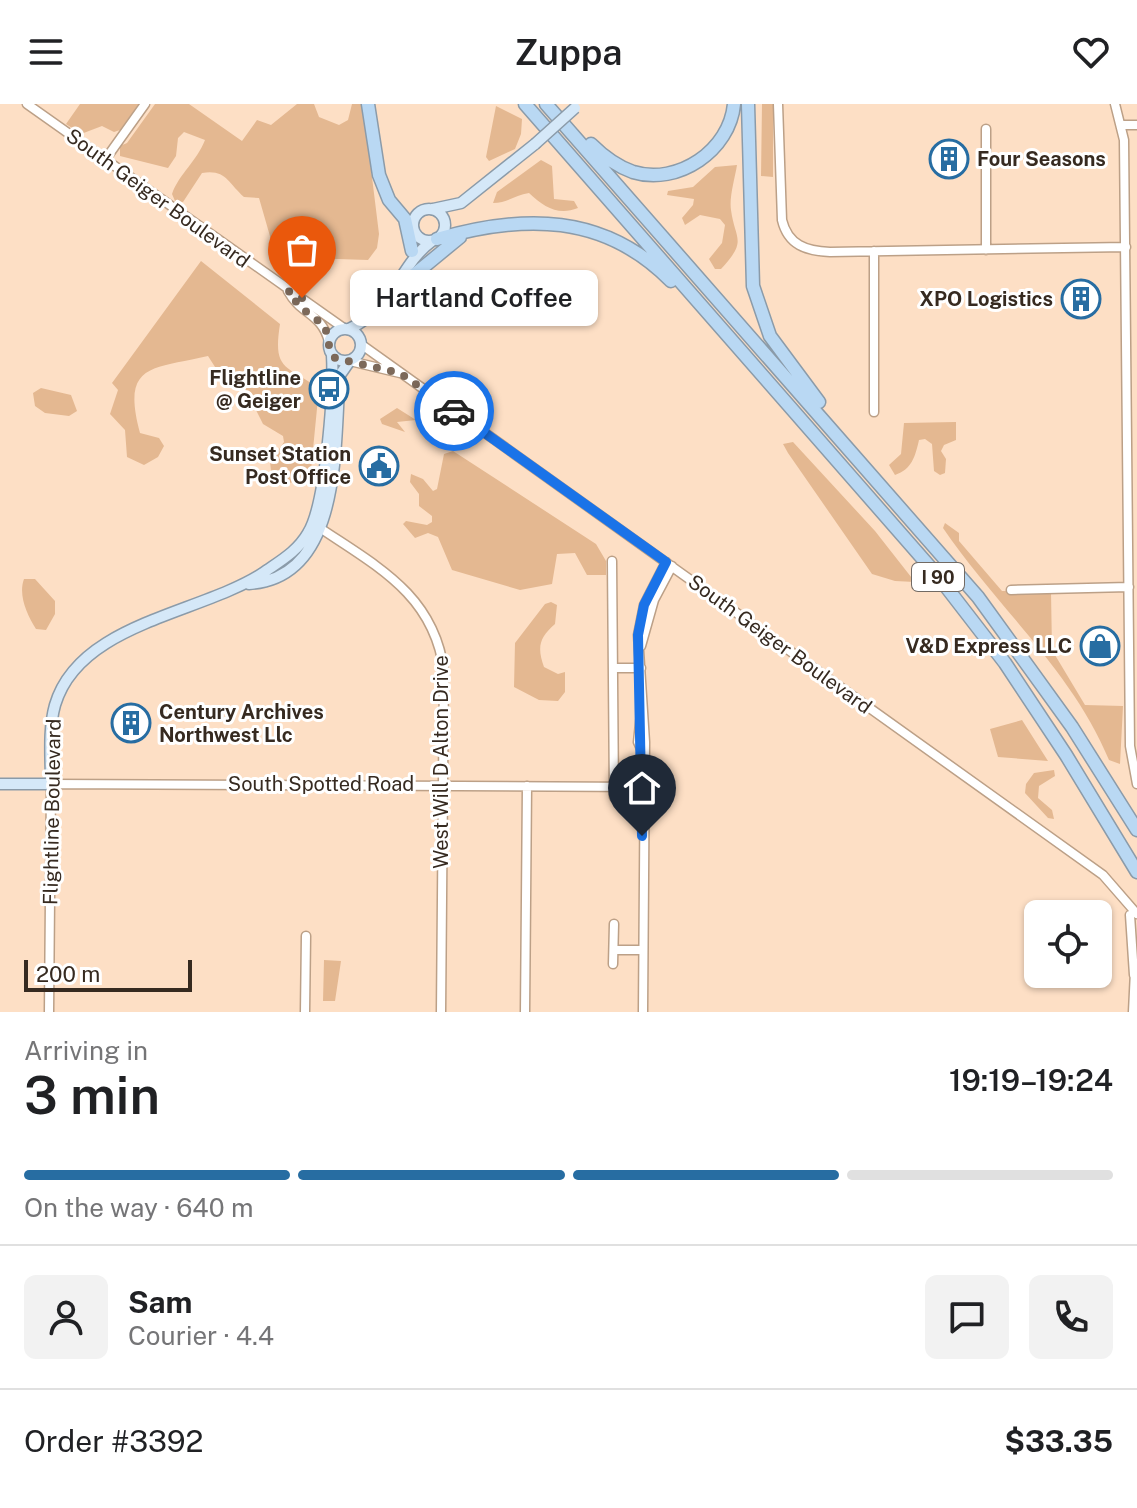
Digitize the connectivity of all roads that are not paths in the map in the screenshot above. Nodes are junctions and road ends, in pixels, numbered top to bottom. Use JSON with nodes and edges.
{"nodes":[{"id":1,"x":27,"y":104,"type":"edge"},
{"id":2,"x":145,"y":104,"type":"edge"},
{"id":3,"x":368,"y":104,"type":"edge"},
{"id":4,"x":525,"y":104,"type":"edge"},
{"id":5,"x":546,"y":104,"type":"edge"},
{"id":6,"x":734,"y":104,"type":"edge"},
{"id":7,"x":748,"y":104,"type":"edge"},
{"id":8,"x":778,"y":104,"type":"edge"},
{"id":9,"x":1115,"y":104,"type":"edge"},
{"id":10,"x":577,"y":106,"type":"edge"},
{"id":11,"x":1122,"y":125,"type":"junction"},
{"id":12,"x":1137,"y":125,"type":"edge"},
{"id":13,"x":566,"y":126,"type":"junction"},
{"id":14,"x":986,"y":129,"type":"dead end"},
{"id":15,"x":105,"y":160,"type":"junction"},
{"id":16,"x":386,"y":192,"type":"junction"},
{"id":17,"x":461,"y":203,"type":"junction"},
{"id":18,"x":433,"y":209,"type":"junction"},
{"id":19,"x":414,"y":226,"type":"junction"},
{"id":20,"x":477,"y":228,"type":"junction"},
{"id":21,"x":438,"y":237,"type":"junction"},
{"id":22,"x":1126,"y":247,"type":"junction"},
{"id":23,"x":986,"y":250,"type":"junction"},
{"id":24,"x":412,"y":251,"type":"junction"},
{"id":25,"x":874,"y":251,"type":"junction"},
{"id":26,"x":404,"y":277,"type":"junction"},
{"id":27,"x":288,"y":291,"type":"junction"},
{"id":28,"x":704,"y":309,"type":"junction"},
{"id":29,"x":369,"y":319,"type":"junction"},
{"id":30,"x":347,"y":329,"type":"junction"},
{"id":31,"x":1133,"y":341,"type":"edge"},
{"id":32,"x":329,"y":342,"type":"junction"},
{"id":33,"x":362,"y":343,"type":"junction"},
{"id":34,"x":332,"y":355,"type":"junction"},
{"id":35,"x":349,"y":361,"type":"junction"},
{"id":36,"x":400,"y":373,"type":"junction"},
{"id":37,"x":874,"y":412,"type":"dead end"},
{"id":38,"x":838,"y":436,"type":"junction"},
{"id":39,"x":317,"y":526,"type":"junction"},
{"id":40,"x":612,"y":561,"type":"dead end"},
{"id":41,"x":669,"y":564,"type":"junction"},
{"id":42,"x":1129,"y":587,"type":"junction"},
{"id":43,"x":1011,"y":590,"type":"dead end"},
{"id":44,"x":1133,"y":606,"type":"edge"},
{"id":45,"x":613,"y":668,"type":"junction"},
{"id":46,"x":641,"y":668,"type":"junction"},
{"id":47,"x":1136,"y":780,"type":"edge"},
{"id":48,"x":0,"y":784,"type":"edge"},
{"id":49,"x":51,"y":784,"type":"junction"},
{"id":50,"x":443,"y":785,"type":"junction"},
{"id":51,"x":527,"y":786,"type":"junction"},
{"id":52,"x":642,"y":787,"type":"junction"},
{"id":53,"x":614,"y":792,"type":"junction"},
{"id":54,"x":1137,"y":830,"type":"edge"},
{"id":55,"x":1137,"y":872,"type":"edge"},
{"id":56,"x":1134,"y":914,"type":"edge"},
{"id":57,"x":614,"y":924,"type":"dead end"},
{"id":58,"x":1137,"y":926,"type":"edge"},
{"id":59,"x":306,"y":936,"type":"dead end"},
{"id":60,"x":614,"y":950,"type":"junction"},
{"id":61,"x":643,"y":950,"type":"junction"},
{"id":62,"x":613,"y":964,"type":"dead end"},
{"id":63,"x":1135,"y":971,"type":"edge"},
{"id":64,"x":49,"y":1012,"type":"edge"},
{"id":65,"x":305,"y":1012,"type":"edge"},
{"id":66,"x":441,"y":1012,"type":"edge"},
{"id":67,"x":525,"y":1012,"type":"edge"},
{"id":68,"x":643,"y":1012,"type":"edge"},
{"id":69,"x":1133,"y":1012,"type":"edge"}],
"edges":[{"from":1,"to":15,"type":"street","name":"South Geiger Boulevard"},
{"from":2,"to":15,"type":"street"},
{"from":3,"to":16,"type":"highway"},
{"from":4,"to":28,"type":"highway","number":"I 90"},
{"from":5,"to":13,"type":"highway","number":"I 90"},
{"from":6,"to":13,"type":"highway"},
{"from":7,"to":38,"type":"highway"},
{"from":8,"to":25,"type":"street"},
{"from":9,"to":11,"type":"street"},
{"from":10,"to":17,"type":"main road","bridge":true},
{"from":11,"to":12,"type":"street"},
{"from":11,"to":22,"type":"street"},
{"from":13,"to":38,"type":"highway","number":"I 90"},
{"from":14,"to":23,"type":"street"},
{"from":15,"to":27,"type":"street","name":"South Geiger Boulevard"},
{"from":16,"to":19,"type":"highway"},
{"from":16,"to":24,"type":"highway"},
{"from":17,"to":18,"type":"main road"},
{"from":17,"to":21,"type":"main road"},
{"from":18,"to":19,"type":"main road"},
{"from":18,"to":21,"type":"main road"},
{"from":19,"to":21,"type":"main road"},
{"from":19,"to":24,"type":"main road"},
{"from":20,"to":21,"type":"highway"},
{"from":20,"to":26,"type":"highway"},
{"from":20,"to":28,"type":"highway"},
{"from":21,"to":26,"type":"main road"},
{"from":22,"to":23,"type":"street"},
{"from":22,"to":31,"type":"street"},
{"from":23,"to":25,"type":"street"},
{"from":24,"to":26,"type":"main road"},
{"from":25,"to":37,"type":"street"},
{"from":26,"to":29,"type":"main road"},
{"from":27,"to":30,"type":"street","name":"South Geiger Boulevard"},
{"from":27,"to":32,"type":"street","name":"South Geiger Boulevard"},
{"from":28,"to":55,"type":"highway","number":"I 90"},
{"from":29,"to":30,"type":"main road"},
{"from":29,"to":33,"type":"main road"},
{"from":30,"to":32,"type":"main road"},
{"from":30,"to":33,"type":"main road"},
{"from":31,"to":42,"type":"street"},
{"from":32,"to":34,"type":"main road"},
{"from":33,"to":35,"type":"main road"},
{"from":33,"to":36,"type":"street","name":"South Geiger Boulevard"},
{"from":34,"to":35,"type":"main road"},
{"from":34,"to":39,"type":"main road","name":"Flightline Boulevard"},
{"from":35,"to":36,"type":"street","name":"South Geiger Boulevard"},
{"from":35,"to":39,"type":"main road","name":"Flightline Boulevard"},
{"from":36,"to":41,"type":"street","name":"South Geiger Boulevard"},
{"from":38,"to":54,"type":"highway","number":"I 90"},
{"from":39,"to":49,"type":"main road","name":"Flightline Boulevard"},
{"from":39,"to":50,"type":"street","name":"West Will D Alton Drive"},
{"from":40,"to":45,"type":"street"},
{"from":41,"to":46,"type":"street"},
{"from":41,"to":56,"type":"street","name":"South Geiger Boulevard"},
{"from":42,"to":43,"type":"street"},
{"from":42,"to":44,"type":"street"},
{"from":44,"to":47,"type":"street"},
{"from":45,"to":46,"type":"street"},
{"from":45,"to":53,"type":"street"},
{"from":46,"to":52,"type":"street"},
{"from":48,"to":49,"type":"main road","name":"South Spotted Road"},
{"from":49,"to":50,"type":"street","name":"South Spotted Road"},
{"from":49,"to":64,"type":"street","name":"Flightline Boulevard"},
{"from":50,"to":51,"type":"street","name":"South Spotted Road"},
{"from":50,"to":66,"type":"street","name":"West Will D Alton Drive"},
{"from":51,"to":53,"type":"street","name":"South Spotted Road"},
{"from":51,"to":67,"type":"street"},
{"from":52,"to":53,"type":"street","name":"South Spotted Road"},
{"from":52,"to":61,"type":"street"},
{"from":56,"to":58,"type":"street","name":"South Geiger Boulevard"},
{"from":56,"to":63,"type":"street"},
{"from":57,"to":60,"type":"street"},
{"from":59,"to":65,"type":"street"},
{"from":60,"to":61,"type":"street"},
{"from":60,"to":62,"type":"street"},
{"from":61,"to":68,"type":"street"},
{"from":63,"to":69,"type":"street"}]}
